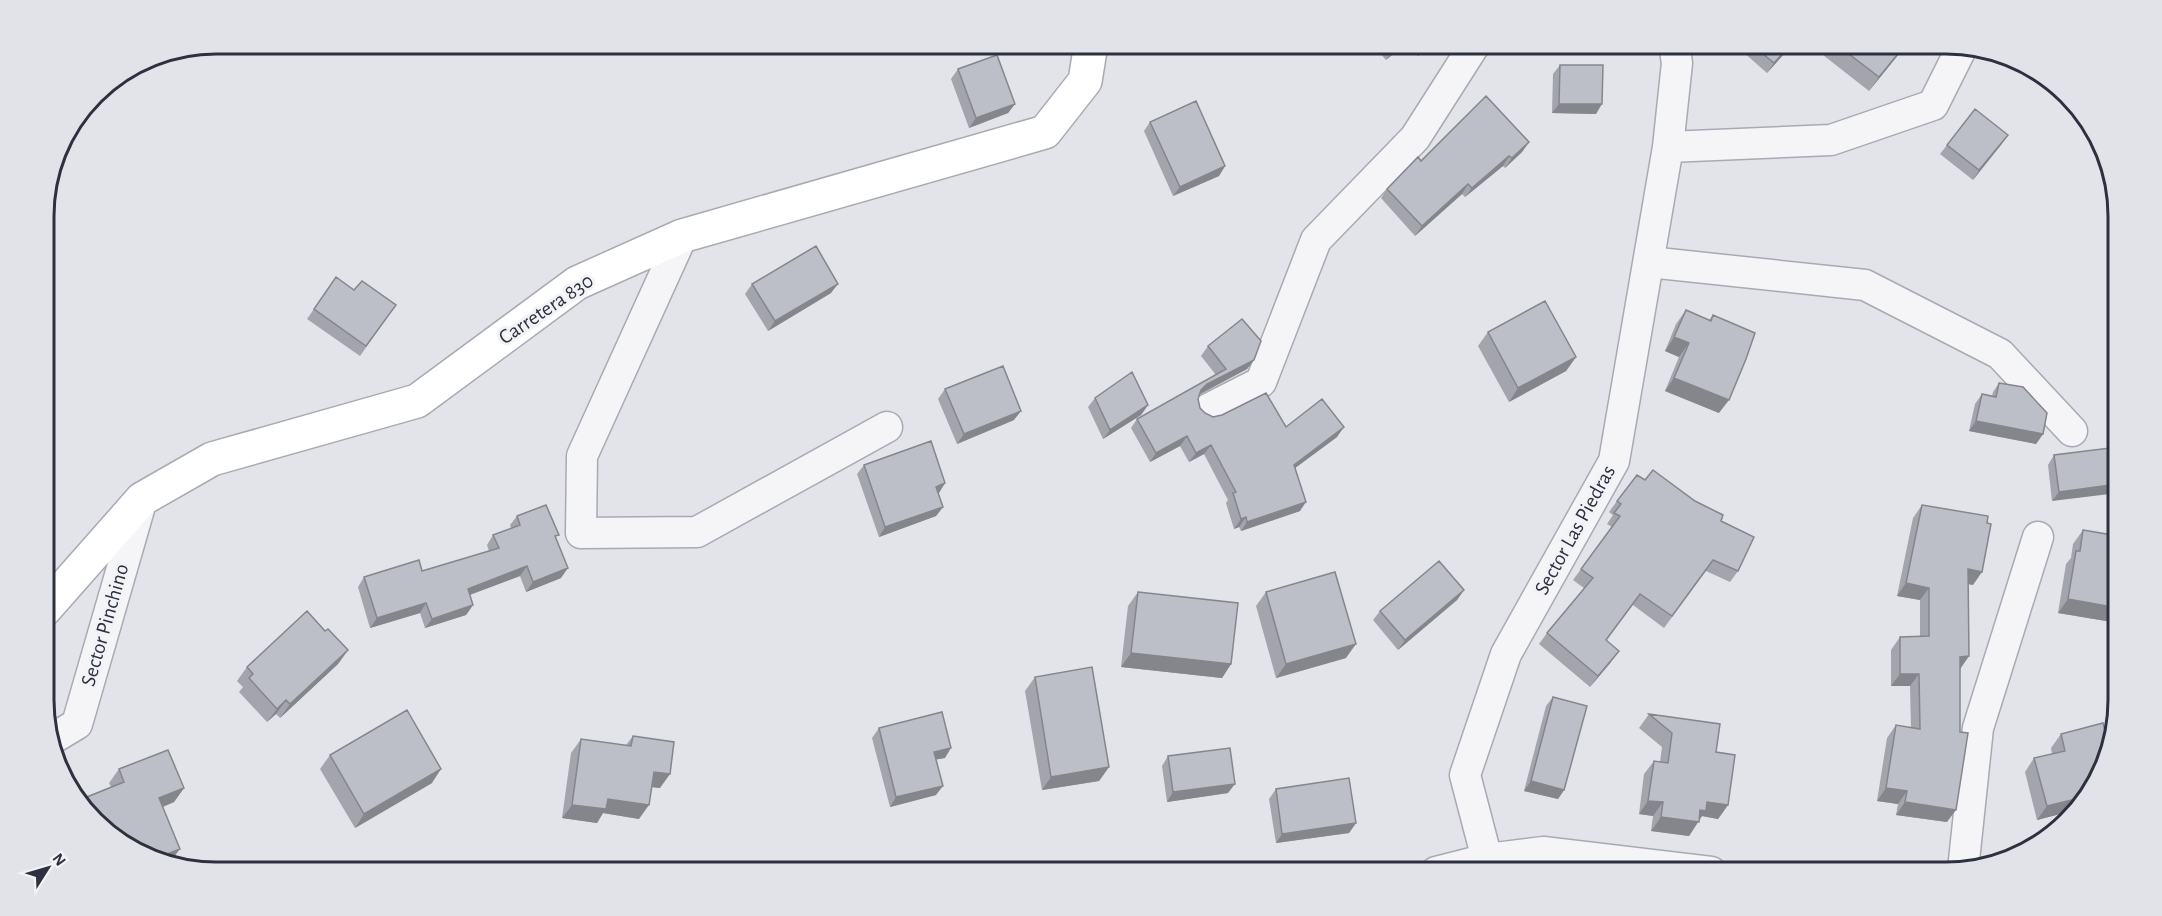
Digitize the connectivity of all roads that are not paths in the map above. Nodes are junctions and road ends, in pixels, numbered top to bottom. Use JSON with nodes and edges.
{"nodes":[{"id":1,"x":1089,"y":54,"type":"edge"},
{"id":2,"x":1469,"y":54,"type":"edge"},
{"id":3,"x":1676,"y":54,"type":"edge"},
{"id":4,"x":1958,"y":55,"type":"edge"},
{"id":5,"x":1668,"y":147,"type":"junction"},
{"id":6,"x":682,"y":236,"type":"junction"},
{"id":7,"x":1648,"y":262,"type":"junction"},
{"id":8,"x":1208,"y":409,"type":"dead end"},
{"id":9,"x":887,"y":428,"type":"dead end"},
{"id":10,"x":2072,"y":431,"type":"dead end"},
{"id":11,"x":142,"y":499,"type":"junction"},
{"id":12,"x":2038,"y":537,"type":"dead end"},
{"id":13,"x":54,"y":599,"type":"edge"},
{"id":14,"x":58,"y":735,"type":"edge"},
{"id":15,"x":1487,"y":860,"type":"junction"},
{"id":16,"x":1964,"y":861,"type":"edge"},
{"id":17,"x":1478,"y":862,"type":"edge"},
{"id":18,"x":1627,"y":862,"type":"edge"}],
"edges":[{"from":1,"to":6,"type":"street","name":"Carretera 830"},
{"from":2,"to":8,"type":"street"},
{"from":3,"to":5,"type":"street","name":"Sector Las Piedras"},
{"from":4,"to":5,"type":"street"},
{"from":5,"to":7,"type":"street","name":"Sector Las Piedras"},
{"from":6,"to":9,"type":"street"},
{"from":6,"to":11,"type":"street","name":"Carretera 830"},
{"from":7,"to":10,"type":"street"},
{"from":7,"to":15,"type":"street","name":"Sector Las Piedras"},
{"from":11,"to":13,"type":"street","name":"Carretera 830"},
{"from":11,"to":14,"type":"street","name":"Sector Pinchino"},
{"from":12,"to":16,"type":"street"},
{"from":15,"to":17,"type":"street"},
{"from":15,"to":18,"type":"street"}]}
